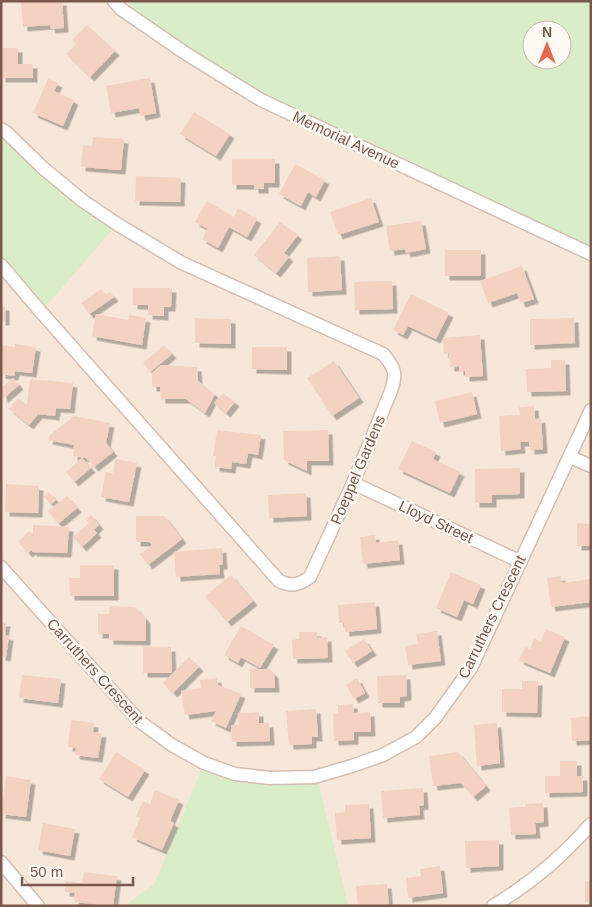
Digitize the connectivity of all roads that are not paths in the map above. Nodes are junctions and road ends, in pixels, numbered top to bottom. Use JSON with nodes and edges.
{"nodes":[{"id":1,"x":114,"y":1,"type":"edge"},
{"id":2,"x":1,"y":129,"type":"edge"},
{"id":3,"x":591,"y":254,"type":"edge"},
{"id":4,"x":1,"y":265,"type":"edge"},
{"id":5,"x":591,"y":410,"type":"edge"},
{"id":6,"x":570,"y":457,"type":"junction"},
{"id":7,"x":591,"y":466,"type":"edge"},
{"id":8,"x":353,"y":483,"type":"junction"},
{"id":9,"x":519,"y":561,"type":"junction"},
{"id":10,"x":1,"y":567,"type":"edge"},
{"id":11,"x":591,"y":824,"type":"edge"},
{"id":12,"x":1,"y":862,"type":"edge"},
{"id":13,"x":38,"y":906,"type":"edge"},
{"id":14,"x":493,"y":906,"type":"edge"}],
"edges":[{"from":1,"to":3,"type":"street","name":"Memorial Avenue"},
{"from":2,"to":8,"type":"street","name":"Poeppel Gardens"},
{"from":4,"to":8,"type":"street","name":"Poeppel Gardens"},
{"from":5,"to":6,"type":"street","name":"Carruthers Crescent"},
{"from":6,"to":7,"type":"street"},
{"from":6,"to":9,"type":"street","name":"Carruthers Crescent"},
{"from":8,"to":9,"type":"street","name":"Lloyd Street"},
{"from":9,"to":10,"type":"street","name":"Carruthers Crescent"},
{"from":11,"to":14,"type":"street"},
{"from":12,"to":13,"type":"street"}]}
